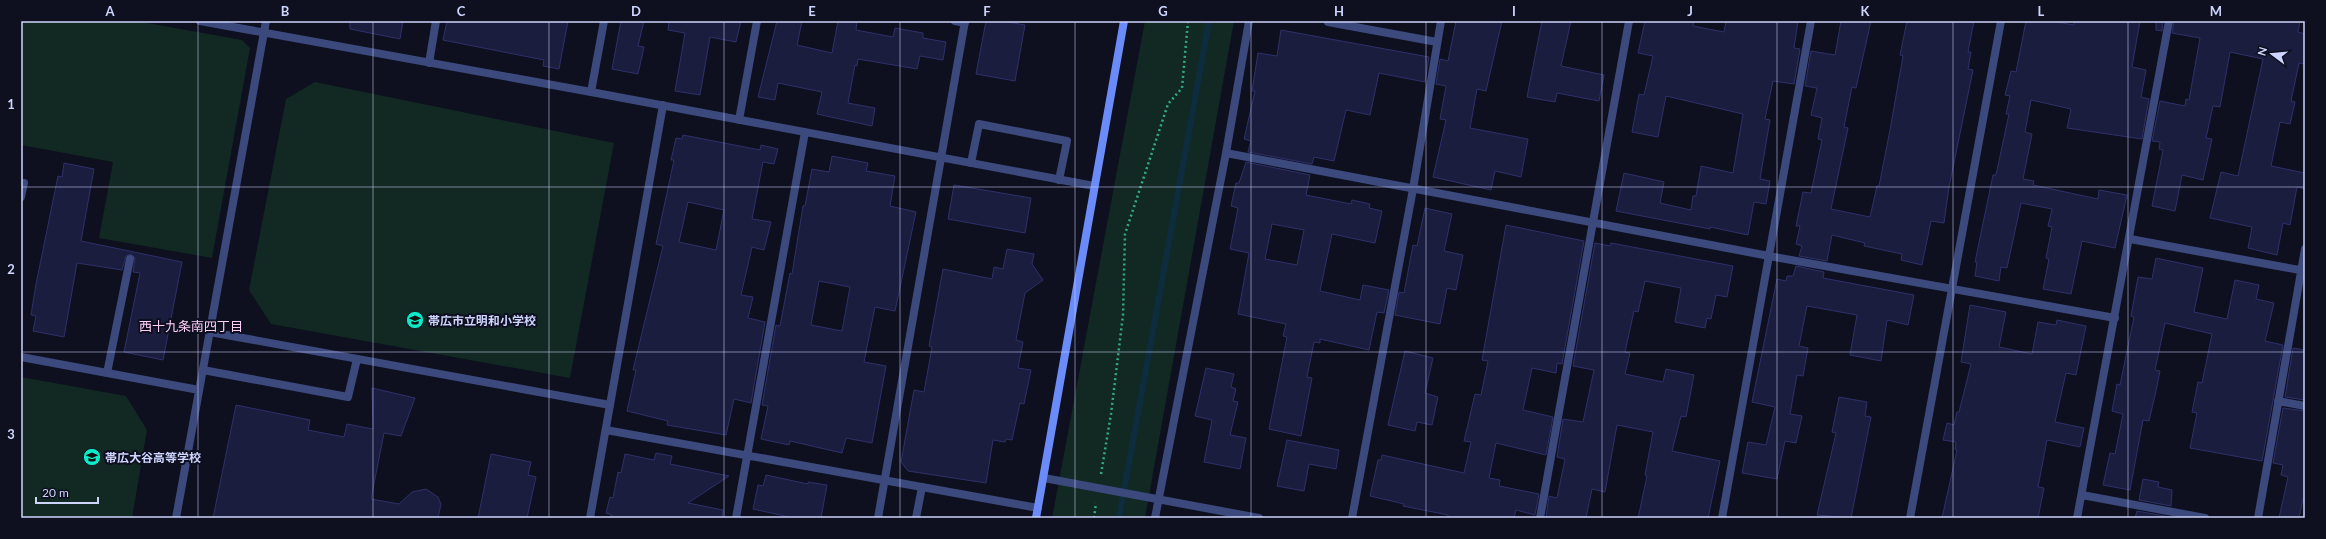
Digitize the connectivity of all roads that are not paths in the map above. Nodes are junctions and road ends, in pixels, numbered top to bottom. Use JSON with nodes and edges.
{"nodes":[{"id":1,"x":200,"y":21,"type":"edge"},
{"id":2,"x":266,"y":21,"type":"edge"},
{"id":3,"x":436,"y":21,"type":"edge"},
{"id":4,"x":604,"y":21,"type":"edge"},
{"id":5,"x":757,"y":21,"type":"edge"},
{"id":6,"x":956,"y":21,"type":"edge"},
{"id":7,"x":1124,"y":21,"type":"edge"},
{"id":8,"x":1249,"y":21,"type":"edge"},
{"id":9,"x":1441,"y":21,"type":"edge"},
{"id":10,"x":1629,"y":21,"type":"edge"},
{"id":11,"x":1811,"y":21,"type":"edge"},
{"id":12,"x":2001,"y":21,"type":"edge"},
{"id":13,"x":2169,"y":21,"type":"edge"},
{"id":14,"x":965,"y":22,"type":"edge"},
{"id":15,"x":1328,"y":22,"type":"dead end"},
{"id":16,"x":264,"y":33,"type":"junction"},
{"id":17,"x":1437,"y":42,"type":"junction"},
{"id":18,"x":428,"y":63,"type":"junction"},
{"id":19,"x":591,"y":92,"type":"junction"},
{"id":20,"x":663,"y":105,"type":"junction"},
{"id":21,"x":739,"y":120,"type":"junction"},
{"id":22,"x":805,"y":132,"type":"junction"},
{"id":23,"x":1226,"y":153,"type":"junction"},
{"id":24,"x":940,"y":158,"type":"junction"},
{"id":25,"x":972,"y":163,"type":"junction"},
{"id":26,"x":1059,"y":180,"type":"junction"},
{"id":27,"x":24,"y":183,"type":"dead end"},
{"id":28,"x":1094,"y":186,"type":"junction"},
{"id":29,"x":1413,"y":189,"type":"junction"},
{"id":30,"x":21,"y":198,"type":"edge"},
{"id":31,"x":1593,"y":221,"type":"junction"},
{"id":32,"x":2130,"y":239,"type":"junction"},
{"id":33,"x":2305,"y":249,"type":"edge"},
{"id":34,"x":1769,"y":256,"type":"junction"},
{"id":35,"x":130,"y":259,"type":"dead end"},
{"id":36,"x":2303,"y":271,"type":"edge"},
{"id":37,"x":1952,"y":289,"type":"junction"},
{"id":38,"x":2115,"y":318,"type":"junction"},
{"id":39,"x":210,"y":332,"type":"junction"},
{"id":40,"x":21,"y":357,"type":"edge"},
{"id":41,"x":357,"y":359,"type":"junction"},
{"id":42,"x":203,"y":370,"type":"junction"},
{"id":43,"x":107,"y":373,"type":"junction"},
{"id":44,"x":199,"y":390,"type":"junction"},
{"id":45,"x":2278,"y":401,"type":"junction"},
{"id":46,"x":610,"y":405,"type":"junction"},
{"id":47,"x":2305,"y":406,"type":"edge"},
{"id":48,"x":606,"y":430,"type":"junction"},
{"id":49,"x":748,"y":456,"type":"junction"},
{"id":50,"x":1044,"y":478,"type":"junction"},
{"id":51,"x":885,"y":481,"type":"junction"},
{"id":52,"x":922,"y":487,"type":"junction"},
{"id":53,"x":2082,"y":495,"type":"junction"},
{"id":54,"x":1159,"y":498,"type":"junction"},
{"id":55,"x":1038,"y":508,"type":"junction"},
{"id":56,"x":176,"y":518,"type":"edge"},
{"id":57,"x":590,"y":518,"type":"edge"},
{"id":58,"x":736,"y":518,"type":"edge"},
{"id":59,"x":878,"y":518,"type":"edge"},
{"id":60,"x":916,"y":518,"type":"edge"},
{"id":61,"x":1036,"y":518,"type":"edge"},
{"id":62,"x":1155,"y":518,"type":"edge"},
{"id":63,"x":1259,"y":518,"type":"edge"},
{"id":64,"x":1352,"y":518,"type":"edge"},
{"id":65,"x":1540,"y":518,"type":"edge"},
{"id":66,"x":1722,"y":518,"type":"edge"},
{"id":67,"x":1910,"y":518,"type":"edge"},
{"id":68,"x":2077,"y":518,"type":"edge"},
{"id":69,"x":2205,"y":518,"type":"edge"},
{"id":70,"x":2258,"y":518,"type":"edge"}],
"edges":[{"from":1,"to":16,"type":"street"},
{"from":2,"to":16,"type":"street"},
{"from":3,"to":18,"type":"street"},
{"from":4,"to":19,"type":"street"},
{"from":5,"to":21,"type":"street"},
{"from":6,"to":14,"type":"street"},
{"from":7,"to":28,"type":"street"},
{"from":8,"to":23,"type":"street"},
{"from":9,"to":17,"type":"street"},
{"from":10,"to":31,"type":"street"},
{"from":11,"to":34,"type":"street"},
{"from":12,"to":37,"type":"street"},
{"from":13,"to":32,"type":"street"},
{"from":14,"to":24,"type":"street"},
{"from":15,"to":17,"type":"street"},
{"from":16,"to":18,"type":"street"},
{"from":16,"to":39,"type":"street"},
{"from":17,"to":29,"type":"street"},
{"from":18,"to":19,"type":"street"},
{"from":19,"to":20,"type":"street"},
{"from":20,"to":21,"type":"street"},
{"from":20,"to":46,"type":"street"},
{"from":21,"to":22,"type":"street"},
{"from":22,"to":24,"type":"street"},
{"from":22,"to":49,"type":"street"},
{"from":23,"to":29,"type":"street"},
{"from":23,"to":54,"type":"street"},
{"from":24,"to":25,"type":"street"},
{"from":24,"to":51,"type":"street"},
{"from":25,"to":26,"type":"street"},
{"from":25,"to":26,"type":"street"},
{"from":26,"to":28,"type":"street"},
{"from":27,"to":30,"type":"street"},
{"from":28,"to":50,"type":"street"},
{"from":29,"to":31,"type":"street"},
{"from":29,"to":64,"type":"street"},
{"from":31,"to":34,"type":"street"},
{"from":31,"to":65,"type":"street"},
{"from":32,"to":36,"type":"street"},
{"from":32,"to":38,"type":"street"},
{"from":33,"to":36,"type":"street"},
{"from":34,"to":37,"type":"street"},
{"from":34,"to":66,"type":"street"},
{"from":35,"to":43,"type":"street"},
{"from":36,"to":45,"type":"street"},
{"from":37,"to":38,"type":"street"},
{"from":37,"to":67,"type":"street"},
{"from":38,"to":53,"type":"street"},
{"from":39,"to":41,"type":"street"},
{"from":39,"to":42,"type":"street"},
{"from":40,"to":43,"type":"street"},
{"from":41,"to":42,"type":"street"},
{"from":41,"to":46,"type":"street"},
{"from":42,"to":44,"type":"street"},
{"from":43,"to":44,"type":"street"},
{"from":44,"to":56,"type":"street"},
{"from":45,"to":47,"type":"street"},
{"from":45,"to":70,"type":"street"},
{"from":46,"to":48,"type":"street"},
{"from":48,"to":49,"type":"street"},
{"from":48,"to":57,"type":"street"},
{"from":49,"to":51,"type":"street"},
{"from":49,"to":58,"type":"street"},
{"from":50,"to":54,"type":"street"},
{"from":50,"to":55,"type":"street"},
{"from":51,"to":52,"type":"street"},
{"from":51,"to":59,"type":"street"},
{"from":52,"to":55,"type":"street"},
{"from":52,"to":60,"type":"street"},
{"from":53,"to":68,"type":"street"},
{"from":53,"to":69,"type":"street"},
{"from":54,"to":62,"type":"street"},
{"from":54,"to":63,"type":"street"},
{"from":55,"to":61,"type":"street"}]}
